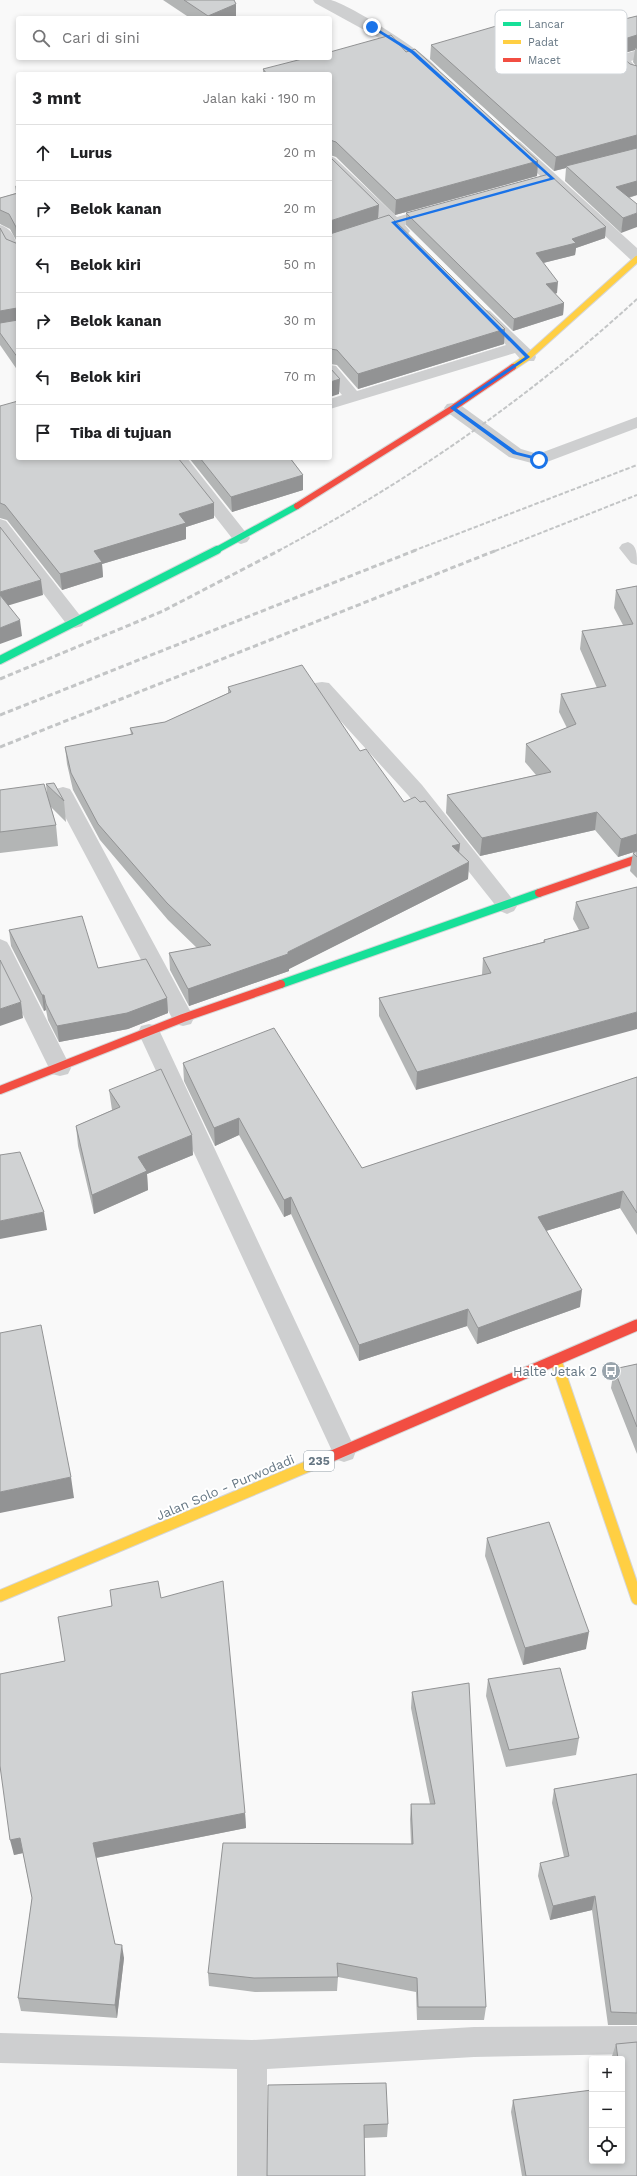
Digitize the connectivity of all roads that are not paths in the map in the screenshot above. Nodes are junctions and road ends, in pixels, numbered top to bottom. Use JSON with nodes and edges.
{"nodes":[{"id":1,"x":320,"y":0,"type":"edge"},
{"id":2,"x":637,"y":54,"type":"edge"},
{"id":3,"x":627,"y":58,"type":"edge"},
{"id":4,"x":627,"y":68,"type":"edge"},
{"id":5,"x":637,"y":76,"type":"edge"},
{"id":6,"x":442,"y":78,"type":"edge"},
{"id":7,"x":506,"y":137,"type":"edge"},
{"id":8,"x":332,"y":163,"type":"edge"},
{"id":9,"x":568,"y":174,"type":"edge"},
{"id":10,"x":553,"y":179,"type":"junction"},
{"id":11,"x":538,"y":183,"type":"edge"},
{"id":12,"x":446,"y":208,"type":"edge"},
{"id":13,"x":393,"y":222,"type":"junction"},
{"id":14,"x":0,"y":230,"type":"edge"},
{"id":15,"x":332,"y":242,"type":"edge"},
{"id":16,"x":415,"y":244,"type":"edge"},
{"id":17,"x":16,"y":250,"type":"edge"},
{"id":18,"x":637,"y":258,"type":"edge"},
{"id":19,"x":474,"y":304,"type":"edge"},
{"id":20,"x":523,"y":352,"type":"junction"},
{"id":21,"x":332,"y":372,"type":"edge"},
{"id":22,"x":353,"y":397,"type":"junction"},
{"id":23,"x":332,"y":403,"type":"edge"},
{"id":24,"x":453,"y":408,"type":"junction"},
{"id":25,"x":637,"y":422,"type":"edge"},
{"id":26,"x":180,"y":460,"type":"edge"},
{"id":27,"x":0,"y":525,"type":"edge"},
{"id":28,"x":241,"y":538,"type":"junction"},
{"id":29,"x":75,"y":622,"type":"junction"},
{"id":30,"x":0,"y":660,"type":"edge"},
{"id":31,"x":322,"y":688,"type":"dead end"},
{"id":32,"x":63,"y":794,"type":"dead end"},
{"id":33,"x":637,"y":860,"type":"edge"},
{"id":34,"x":507,"y":906,"type":"junction"},
{"id":35,"x":0,"y":947,"type":"edge"},
{"id":36,"x":183,"y":1018,"type":"junction"},
{"id":37,"x":150,"y":1032,"type":"junction"},
{"id":38,"x":60,"y":1068,"type":"junction"},
{"id":39,"x":0,"y":1090,"type":"edge"},
{"id":40,"x":637,"y":1325,"type":"edge"},
{"id":41,"x":556,"y":1361,"type":"junction"},
{"id":42,"x":344,"y":1451,"type":"junction"},
{"id":43,"x":0,"y":1596,"type":"edge"},
{"id":44,"x":637,"y":1599,"type":"edge"},
{"id":45,"x":637,"y":2040,"type":"edge"},
{"id":46,"x":0,"y":2048,"type":"edge"},
{"id":47,"x":252,"y":2056,"type":"junction"},
{"id":48,"x":252,"y":2176,"type":"edge"}],
"edges":[{"from":1,"to":6,"type":"street"},
{"from":2,"to":3,"type":"street"},
{"from":4,"to":5,"type":"street"},
{"from":7,"to":10,"type":"street"},
{"from":8,"to":13,"type":"street"},
{"from":9,"to":10,"type":"street"},
{"from":10,"to":11,"type":"street"},
{"from":10,"to":18,"type":"street"},
{"from":12,"to":13,"type":"street"},
{"from":13,"to":15,"type":"street"},
{"from":13,"to":16,"type":"street"},
{"from":14,"to":17,"type":"street"},
{"from":18,"to":20,"type":"street"},
{"from":19,"to":20,"type":"street"},
{"from":20,"to":22,"type":"street"},
{"from":20,"to":24,"type":"street"},
{"from":21,"to":22,"type":"street"},
{"from":22,"to":23,"type":"street"},
{"from":24,"to":25,"type":"street"},
{"from":24,"to":28,"type":"street"},
{"from":26,"to":28,"type":"street"},
{"from":27,"to":29,"type":"street"},
{"from":28,"to":29,"type":"street"},
{"from":29,"to":30,"type":"street"},
{"from":31,"to":34,"type":"street"},
{"from":32,"to":36,"type":"street"},
{"from":33,"to":34,"type":"street"},
{"from":34,"to":36,"type":"street"},
{"from":35,"to":38,"type":"street"},
{"from":36,"to":37,"type":"street"},
{"from":37,"to":38,"type":"street"},
{"from":37,"to":42,"type":"street"},
{"from":38,"to":39,"type":"street"},
{"from":40,"to":41,"type":"street","name":"Jalan Solo - Purwodadi","number":"235"},
{"from":41,"to":42,"type":"street","name":"Jalan Solo - Purwodadi","number":"235"},
{"from":41,"to":44,"type":"street"},
{"from":42,"to":43,"type":"street","name":"Jalan Solo - Purwodadi","number":"235"},
{"from":45,"to":47,"type":"street"},
{"from":46,"to":47,"type":"street"},
{"from":47,"to":48,"type":"street"}]}
